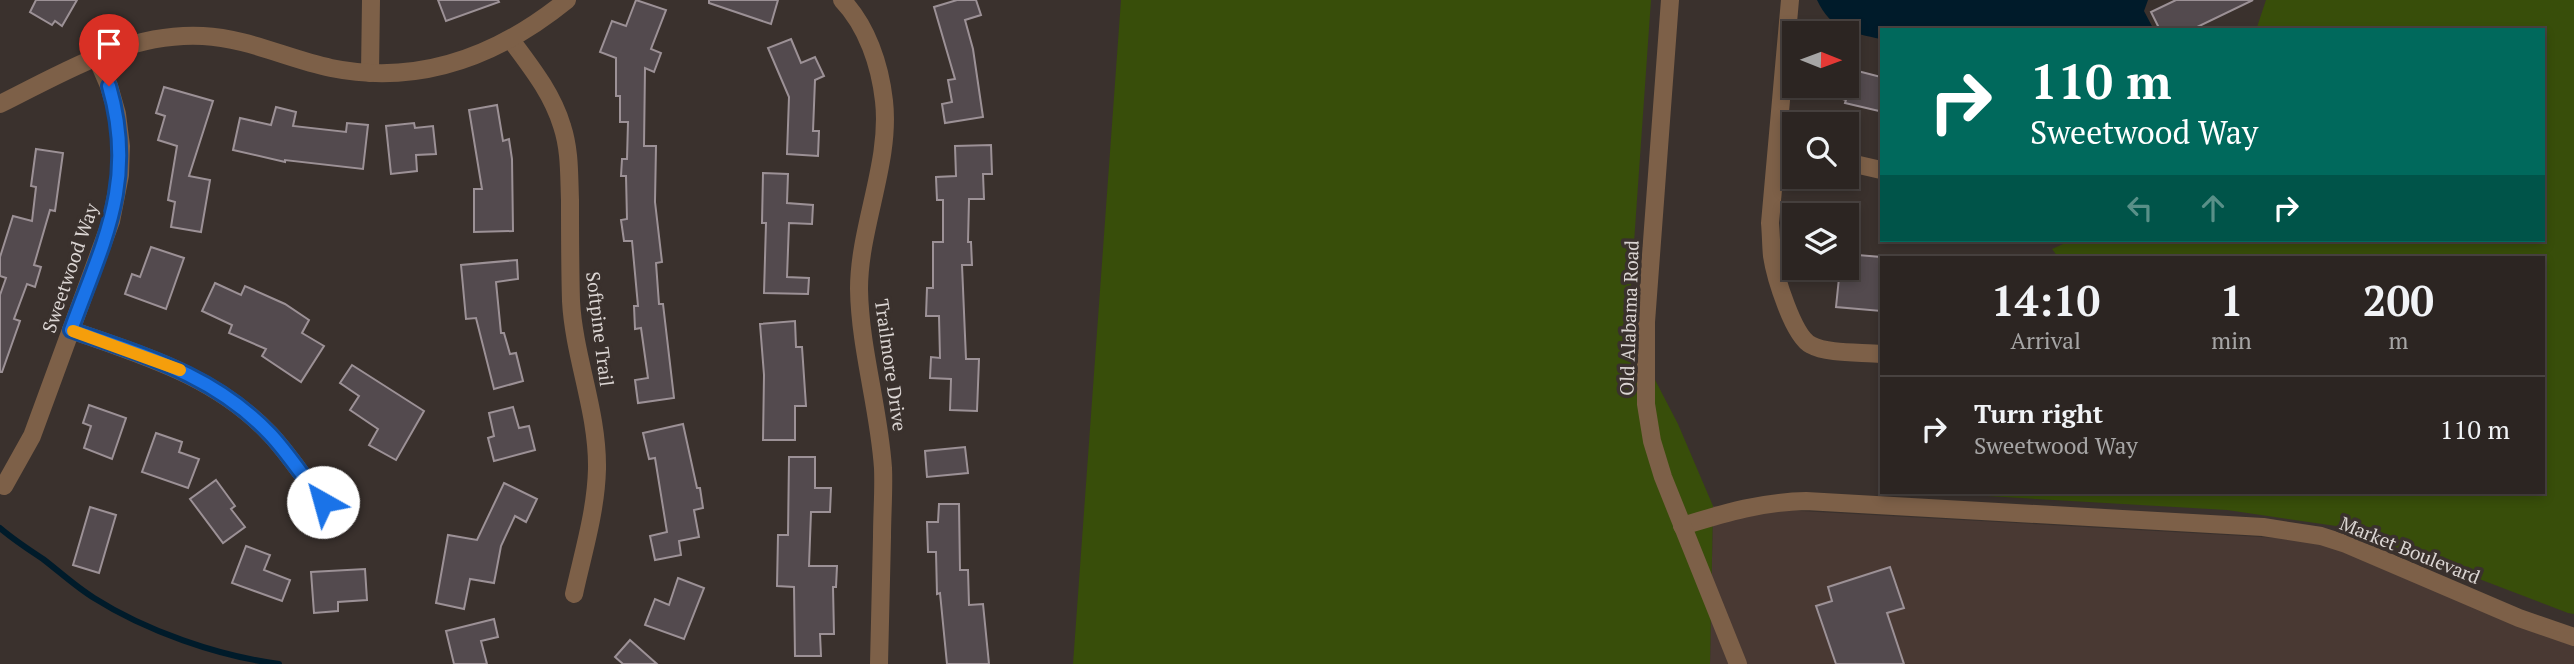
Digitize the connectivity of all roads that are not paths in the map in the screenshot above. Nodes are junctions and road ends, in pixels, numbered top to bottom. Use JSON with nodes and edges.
{"nodes":[{"id":1,"x":371,"y":0,"type":"edge"},
{"id":2,"x":566,"y":0,"type":"edge"},
{"id":3,"x":842,"y":0,"type":"edge"},
{"id":4,"x":1670,"y":0,"type":"edge"},
{"id":5,"x":1790,"y":0,"type":"edge"},
{"id":6,"x":511,"y":40,"type":"junction"},
{"id":7,"x":96,"y":56,"type":"junction"},
{"id":8,"x":370,"y":73,"type":"junction"},
{"id":9,"x":0,"y":104,"type":"edge"},
{"id":10,"x":1787,"y":112,"type":"edge"},
{"id":11,"x":1859,"y":165,"type":"edge"},
{"id":12,"x":1782,"y":167,"type":"edge"},
{"id":13,"x":1880,"y":170,"type":"edge"},
{"id":14,"x":71,"y":330,"type":"junction"},
{"id":15,"x":1880,"y":354,"type":"edge"},
{"id":16,"x":4,"y":486,"type":"dead end"},
{"id":17,"x":323,"y":502,"type":"dead end"},
{"id":18,"x":1682,"y":526,"type":"junction"},
{"id":19,"x":574,"y":594,"type":"dead end"},
{"id":20,"x":2574,"y":637,"type":"edge"},
{"id":21,"x":879,"y":664,"type":"edge"},
{"id":22,"x":1738,"y":664,"type":"edge"}],
"edges":[{"from":1,"to":8,"type":"street"},
{"from":2,"to":6,"type":"street"},
{"from":3,"to":21,"type":"street","name":"Trailmore Drive"},
{"from":4,"to":18,"type":"street","name":"Old Alabama Road"},
{"from":5,"to":10,"type":"street"},
{"from":6,"to":8,"type":"street"},
{"from":6,"to":19,"type":"street","name":"Softpine Trail"},
{"from":7,"to":8,"type":"street"},
{"from":7,"to":9,"type":"street"},
{"from":7,"to":14,"type":"street","name":"Sweetwood Way"},
{"from":11,"to":13,"type":"street"},
{"from":12,"to":15,"type":"street"},
{"from":14,"to":16,"type":"street","name":"Sweetwood Way"},
{"from":14,"to":17,"type":"street"},
{"from":18,"to":20,"type":"street","name":"Market Boulevard"},
{"from":18,"to":22,"type":"street","name":"Old Alabama Road"}]}
